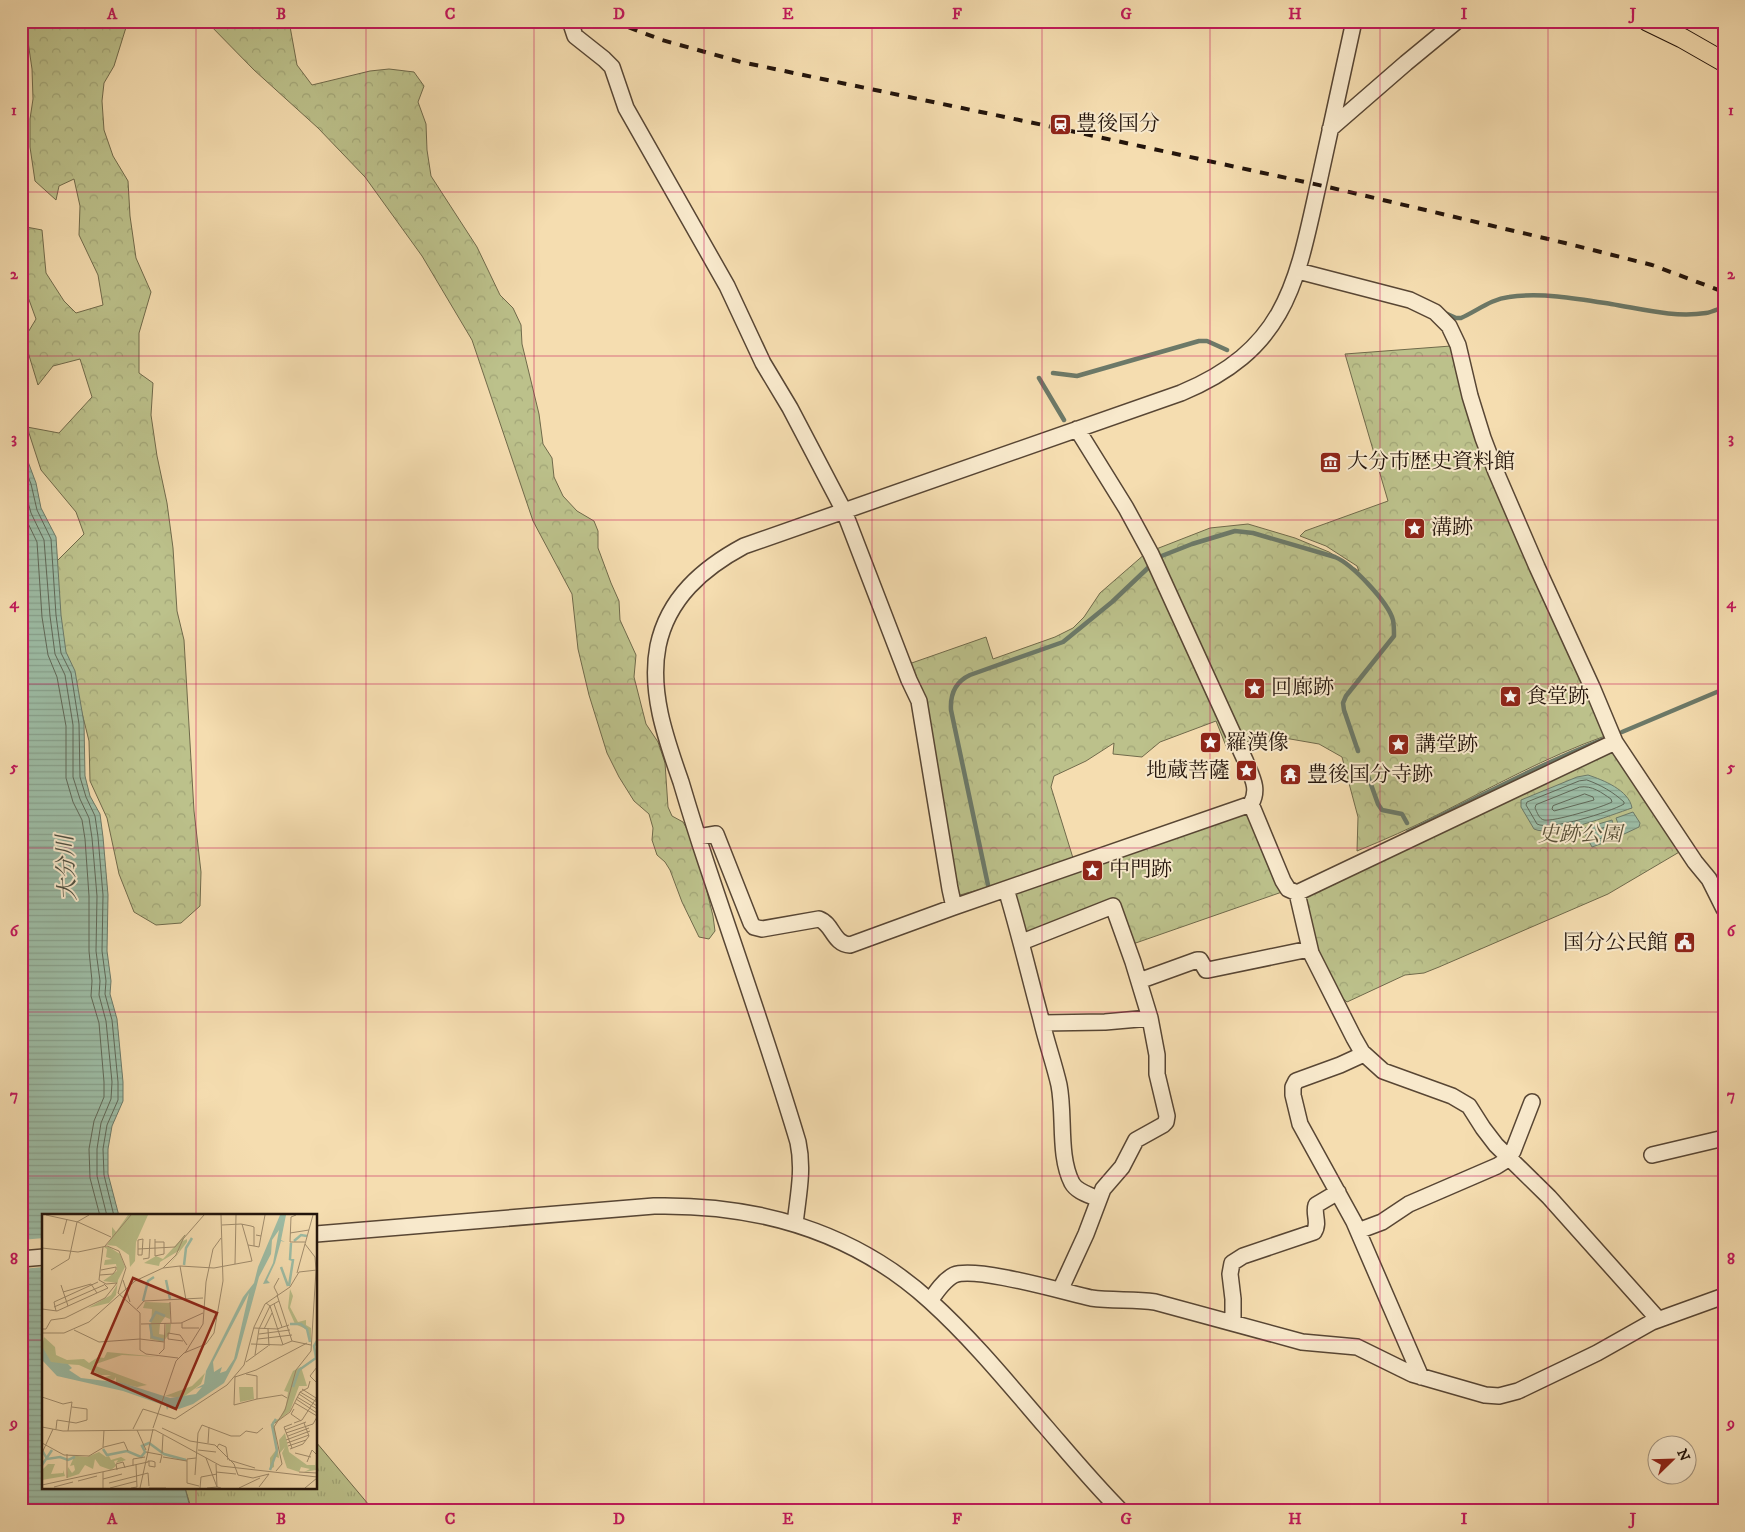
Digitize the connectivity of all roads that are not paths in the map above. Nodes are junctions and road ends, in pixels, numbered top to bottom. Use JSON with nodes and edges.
{"nodes":[{"id":1,"x":570,"y":21,"type":"edge"},
{"id":2,"x":1354,"y":21,"type":"edge"},
{"id":3,"x":1457,"y":21,"type":"edge"},
{"id":4,"x":1647,"y":21,"type":"edge"},
{"id":5,"x":1724,"y":62,"type":"edge"},
{"id":6,"x":1330,"y":129,"type":"junction"},
{"id":7,"x":1298,"y":271,"type":"junction"},
{"id":8,"x":1077,"y":429,"type":"junction"},
{"id":9,"x":844,"y":511,"type":"junction"},
{"id":10,"x":1615,"y":742,"type":"junction"},
{"id":11,"x":1252,"y":804,"type":"junction"},
{"id":12,"x":698,"y":837,"type":"junction"},
{"id":13,"x":1006,"y":889,"type":"junction"},
{"id":14,"x":1297,"y":893,"type":"junction"},
{"id":15,"x":954,"y":907,"type":"junction"},
{"id":16,"x":1724,"y":909,"type":"edge"},
{"id":17,"x":1022,"y":942,"type":"junction"},
{"id":18,"x":1309,"y":949,"type":"junction"},
{"id":19,"x":1139,"y":981,"type":"junction"},
{"id":20,"x":1150,"y":1018,"type":"junction"},
{"id":21,"x":1042,"y":1024,"type":"junction"},
{"id":22,"x":1364,"y":1054,"type":"junction"},
{"id":23,"x":1532,"y":1102,"type":"dead end"},
{"id":24,"x":1724,"y":1138,"type":"edge"},
{"id":25,"x":1652,"y":1155,"type":"dead end"},
{"id":26,"x":1508,"y":1159,"type":"junction"},
{"id":27,"x":1338,"y":1192,"type":"junction"},
{"id":28,"x":1098,"y":1199,"type":"junction"},
{"id":29,"x":794,"y":1224,"type":"junction"},
{"id":30,"x":1358,"y":1231,"type":"junction"},
{"id":31,"x":318,"y":1234,"type":"edge"},
{"id":32,"x":42,"y":1257,"type":"edge"},
{"id":33,"x":21,"y":1259,"type":"edge"},
{"id":34,"x":1063,"y":1284,"type":"dead end"},
{"id":35,"x":1724,"y":1296,"type":"edge"},
{"id":36,"x":930,"y":1301,"type":"junction"},
{"id":37,"x":1658,"y":1319,"type":"junction"},
{"id":38,"x":1232,"y":1323,"type":"junction"},
{"id":39,"x":1421,"y":1377,"type":"junction"},
{"id":40,"x":1121,"y":1511,"type":"edge"}],
"edges":[{"from":1,"to":9,"type":"street"},
{"from":2,"to":6,"type":"street"},
{"from":3,"to":6,"type":"street"},
{"from":4,"to":5,"type":"main road"},
{"from":6,"to":7,"type":"street"},
{"from":7,"to":8,"type":"street"},
{"from":7,"to":10,"type":"street"},
{"from":8,"to":9,"type":"street"},
{"from":8,"to":11,"type":"street"},
{"from":9,"to":12,"type":"street"},
{"from":9,"to":15,"type":"street"},
{"from":10,"to":14,"type":"street"},
{"from":10,"to":16,"type":"street"},
{"from":11,"to":13,"type":"street"},
{"from":11,"to":14,"type":"street"},
{"from":12,"to":15,"type":"street"},
{"from":12,"to":29,"type":"street"},
{"from":13,"to":15,"type":"street"},
{"from":13,"to":17,"type":"street"},
{"from":14,"to":18,"type":"street"},
{"from":17,"to":19,"type":"street"},
{"from":17,"to":21,"type":"street"},
{"from":18,"to":19,"type":"street"},
{"from":18,"to":22,"type":"street"},
{"from":19,"to":20,"type":"street"},
{"from":20,"to":21,"type":"street"},
{"from":20,"to":28,"type":"street"},
{"from":21,"to":28,"type":"street"},
{"from":22,"to":26,"type":"street"},
{"from":22,"to":27,"type":"street"},
{"from":23,"to":26,"type":"street"},
{"from":24,"to":25,"type":"street"},
{"from":26,"to":30,"type":"street"},
{"from":26,"to":37,"type":"street"},
{"from":27,"to":30,"type":"street"},
{"from":27,"to":38,"type":"street"},
{"from":28,"to":34,"type":"street"},
{"from":29,"to":31,"type":"street"},
{"from":29,"to":36,"type":"street"},
{"from":30,"to":39,"type":"street"},
{"from":32,"to":33,"type":"street"},
{"from":35,"to":37,"type":"street"},
{"from":36,"to":38,"type":"street"},
{"from":36,"to":40,"type":"street"},
{"from":37,"to":39,"type":"street"},
{"from":38,"to":39,"type":"street"}]}
